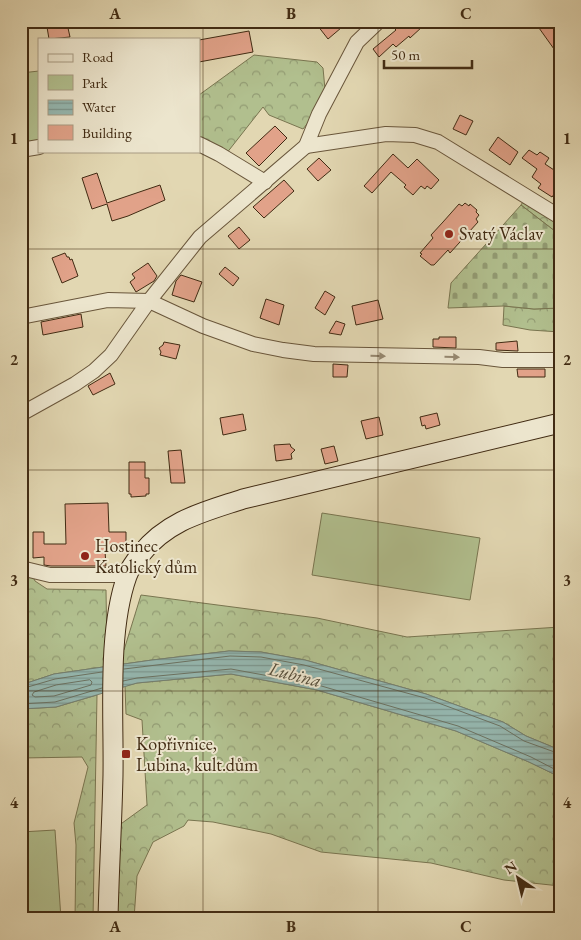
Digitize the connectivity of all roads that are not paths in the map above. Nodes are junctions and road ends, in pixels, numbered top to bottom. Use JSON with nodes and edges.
{"nodes":[{"id":1,"x":379,"y":21,"type":"edge"},
{"id":2,"x":200,"y":144,"type":"edge"},
{"id":3,"x":306,"y":146,"type":"junction"},
{"id":4,"x":38,"y":147,"type":"edge"},
{"id":5,"x":21,"y":150,"type":"edge"},
{"id":6,"x":265,"y":182,"type":"junction"},
{"id":7,"x":558,"y":216,"type":"edge"},
{"id":8,"x":149,"y":301,"type":"junction"},
{"id":9,"x":21,"y":317,"type":"edge"},
{"id":10,"x":560,"y":360,"type":"edge"},
{"id":11,"x":21,"y":414,"type":"edge"},
{"id":12,"x":560,"y":423,"type":"edge"},
{"id":13,"x":21,"y":568,"type":"edge"},
{"id":14,"x":127,"y":575,"type":"junction"},
{"id":15,"x":108,"y":919,"type":"edge"}],
"edges":[{"from":1,"to":3,"type":"street"},
{"from":2,"to":6,"type":"street"},
{"from":3,"to":6,"type":"street"},
{"from":3,"to":7,"type":"street"},
{"from":4,"to":5,"type":"street"},
{"from":6,"to":8,"type":"street"},
{"from":8,"to":9,"type":"street"},
{"from":8,"to":10,"type":"street","one_way":true},
{"from":8,"to":11,"type":"street"},
{"from":12,"to":14,"type":"street"},
{"from":13,"to":14,"type":"street"},
{"from":14,"to":15,"type":"street"}]}
